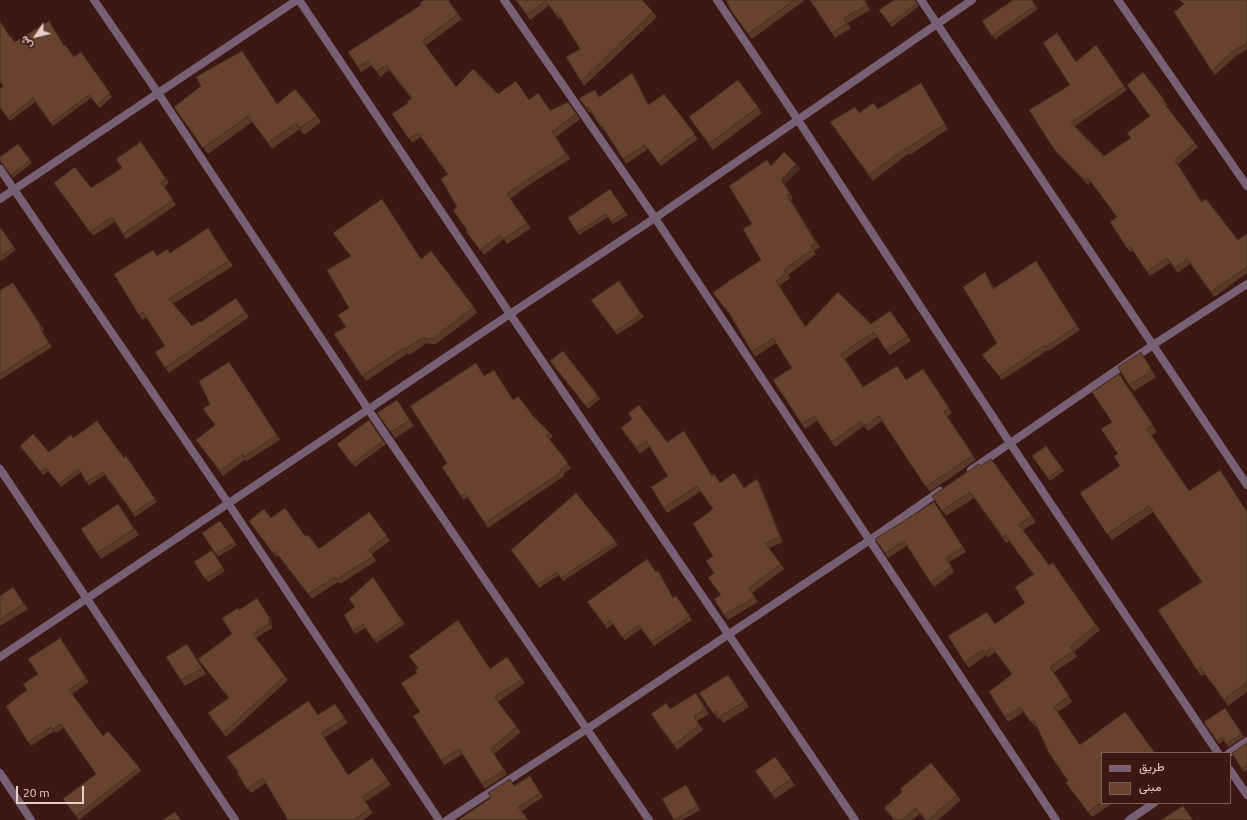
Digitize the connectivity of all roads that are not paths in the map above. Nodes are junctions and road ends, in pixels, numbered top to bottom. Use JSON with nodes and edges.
{"nodes":[{"id":1,"x":94,"y":0,"type":"edge"},
{"id":2,"x":298,"y":0,"type":"edge"},
{"id":3,"x":504,"y":0,"type":"edge"},
{"id":4,"x":717,"y":0,"type":"edge"},
{"id":5,"x":921,"y":0,"type":"edge"},
{"id":6,"x":972,"y":0,"type":"edge"},
{"id":7,"x":1118,"y":0,"type":"edge"},
{"id":8,"x":938,"y":24,"type":"junction"},
{"id":9,"x":158,"y":94,"type":"junction"},
{"id":10,"x":798,"y":120,"type":"junction"},
{"id":11,"x":0,"y":169,"type":"edge"},
{"id":12,"x":1247,"y":186,"type":"edge"},
{"id":13,"x":14,"y":190,"type":"junction"},
{"id":14,"x":0,"y":199,"type":"edge"},
{"id":15,"x":655,"y":218,"type":"junction"},
{"id":16,"x":1247,"y":284,"type":"edge"},
{"id":17,"x":510,"y":314,"type":"junction"},
{"id":18,"x":1153,"y":345,"type":"junction"},
{"id":19,"x":368,"y":409,"type":"junction"},
{"id":20,"x":1010,"y":443,"type":"junction"},
{"id":21,"x":0,"y":469,"type":"edge"},
{"id":22,"x":965,"y":474,"type":"edge"},
{"id":23,"x":1247,"y":485,"type":"edge"},
{"id":24,"x":946,"y":487,"type":"edge"},
{"id":25,"x":228,"y":503,"type":"junction"},
{"id":26,"x":870,"y":540,"type":"junction"},
{"id":27,"x":88,"y":598,"type":"junction"},
{"id":28,"x":729,"y":634,"type":"junction"},
{"id":29,"x":0,"y":658,"type":"edge"},
{"id":30,"x":587,"y":729,"type":"junction"},
{"id":31,"x":1247,"y":741,"type":"edge"},
{"id":32,"x":1217,"y":752,"type":"edge"},
{"id":33,"x":1230,"y":752,"type":"edge"},
{"id":34,"x":1231,"y":771,"type":"edge"},
{"id":35,"x":0,"y":773,"type":"edge"},
{"id":36,"x":1247,"y":795,"type":"edge"},
{"id":37,"x":1153,"y":804,"type":"edge"},
{"id":38,"x":31,"y":820,"type":"edge"},
{"id":39,"x":235,"y":820,"type":"edge"},
{"id":40,"x":438,"y":820,"type":"edge"},
{"id":41,"x":447,"y":820,"type":"edge"},
{"id":42,"x":649,"y":820,"type":"edge"},
{"id":43,"x":855,"y":820,"type":"edge"},
{"id":44,"x":1056,"y":820,"type":"edge"},
{"id":45,"x":1129,"y":820,"type":"edge"}],
"edges":[{"from":1,"to":9,"type":"street"},
{"from":2,"to":9,"type":"street"},
{"from":2,"to":17,"type":"street"},
{"from":3,"to":15,"type":"street"},
{"from":4,"to":10,"type":"street"},
{"from":5,"to":8,"type":"street"},
{"from":6,"to":8,"type":"street"},
{"from":7,"to":12,"type":"street"},
{"from":8,"to":10,"type":"street"},
{"from":8,"to":18,"type":"street"},
{"from":9,"to":13,"type":"street"},
{"from":9,"to":19,"type":"street"},
{"from":10,"to":15,"type":"street"},
{"from":10,"to":20,"type":"street"},
{"from":11,"to":13,"type":"street"},
{"from":13,"to":14,"type":"street"},
{"from":13,"to":25,"type":"street"},
{"from":15,"to":17,"type":"street"},
{"from":15,"to":26,"type":"street"},
{"from":16,"to":18,"type":"street"},
{"from":17,"to":19,"type":"street"},
{"from":17,"to":28,"type":"street"},
{"from":18,"to":20,"type":"street"},
{"from":18,"to":23,"type":"street"},
{"from":19,"to":25,"type":"street"},
{"from":19,"to":30,"type":"street"},
{"from":20,"to":22,"type":"street"},
{"from":20,"to":32,"type":"street"},
{"from":21,"to":27,"type":"street"},
{"from":24,"to":26,"type":"street"},
{"from":25,"to":27,"type":"street"},
{"from":25,"to":40,"type":"street"},
{"from":26,"to":28,"type":"street"},
{"from":26,"to":44,"type":"street"},
{"from":27,"to":29,"type":"street"},
{"from":27,"to":39,"type":"street"},
{"from":28,"to":30,"type":"street"},
{"from":28,"to":43,"type":"street"},
{"from":30,"to":41,"type":"street"},
{"from":30,"to":42,"type":"street"},
{"from":31,"to":33,"type":"street"},
{"from":34,"to":36,"type":"street"},
{"from":35,"to":38,"type":"street"},
{"from":37,"to":45,"type":"street"}]}
